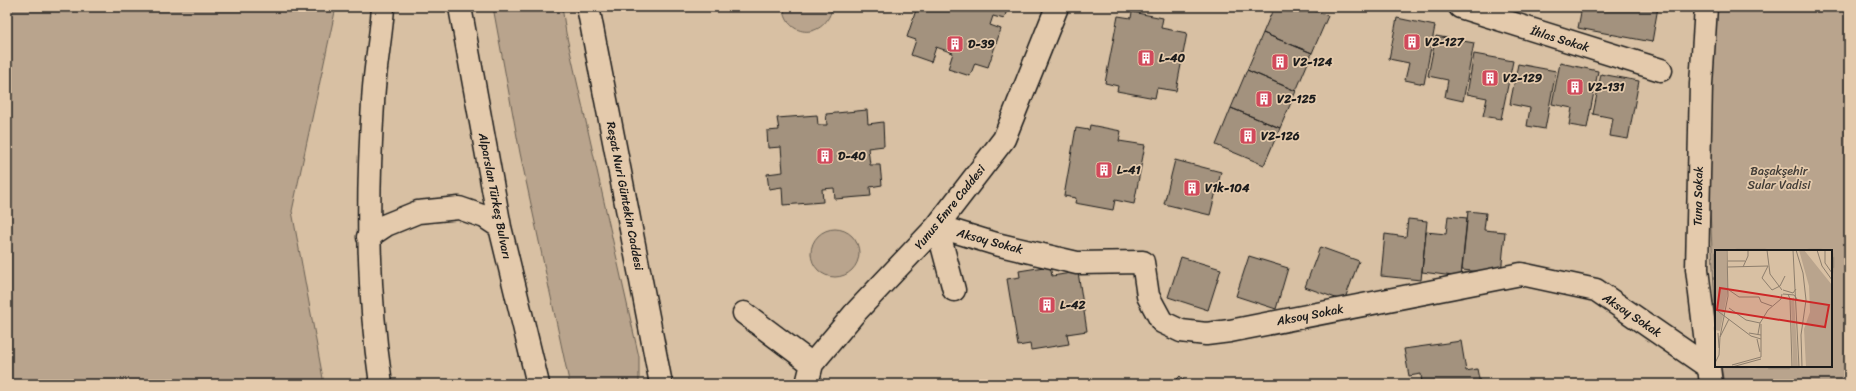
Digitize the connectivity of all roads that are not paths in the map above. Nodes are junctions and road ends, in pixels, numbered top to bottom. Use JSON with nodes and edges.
{"nodes":[{"id":1,"x":383,"y":7,"type":"edge"},
{"id":2,"x":460,"y":7,"type":"edge"},
{"id":3,"x":588,"y":7,"type":"edge"},
{"id":4,"x":1057,"y":7,"type":"edge"},
{"id":5,"x":1460,"y":7,"type":"edge"},
{"id":6,"x":1706,"y":7,"type":"edge"},
{"id":7,"x":1661,"y":70,"type":"dead end"},
{"id":8,"x":937,"y":226,"type":"junction"},
{"id":9,"x":500,"y":227,"type":"junction"},
{"id":10,"x":368,"y":237,"type":"junction"},
{"id":11,"x":954,"y":290,"type":"dead end"},
{"id":12,"x":744,"y":313,"type":"dead end"},
{"id":13,"x":809,"y":374,"type":"edge"},
{"id":14,"x":1709,"y":375,"type":"edge"},
{"id":15,"x":381,"y":384,"type":"edge"},
{"id":16,"x":538,"y":384,"type":"edge"},
{"id":17,"x":661,"y":384,"type":"edge"}],
"edges":[{"from":1,"to":10,"type":"main road"},
{"from":2,"to":9,"type":"main road","name":"Alparslan Türkeş Bulvarı"},
{"from":3,"to":17,"type":"main road","name":"Reşat Nuri Güntekin Caddesi"},
{"from":4,"to":8,"type":"main road","name":"Yunus Emre Caddesi"},
{"from":5,"to":7,"type":"main road","name":"İhlas Sokak"},
{"from":6,"to":14,"type":"main road","name":"Tuna Sokak"},
{"from":8,"to":11,"type":"main road"},
{"from":8,"to":13,"type":"main road","name":"Yunus Emre Caddesi"},
{"from":8,"to":14,"type":"main road","name":"Aksoy Sokak"},
{"from":9,"to":10,"type":"main road"},
{"from":9,"to":16,"type":"main road","name":"Alparslan Türkeş Bulvarı"},
{"from":10,"to":15,"type":"main road"},
{"from":12,"to":13,"type":"main road"}]}
